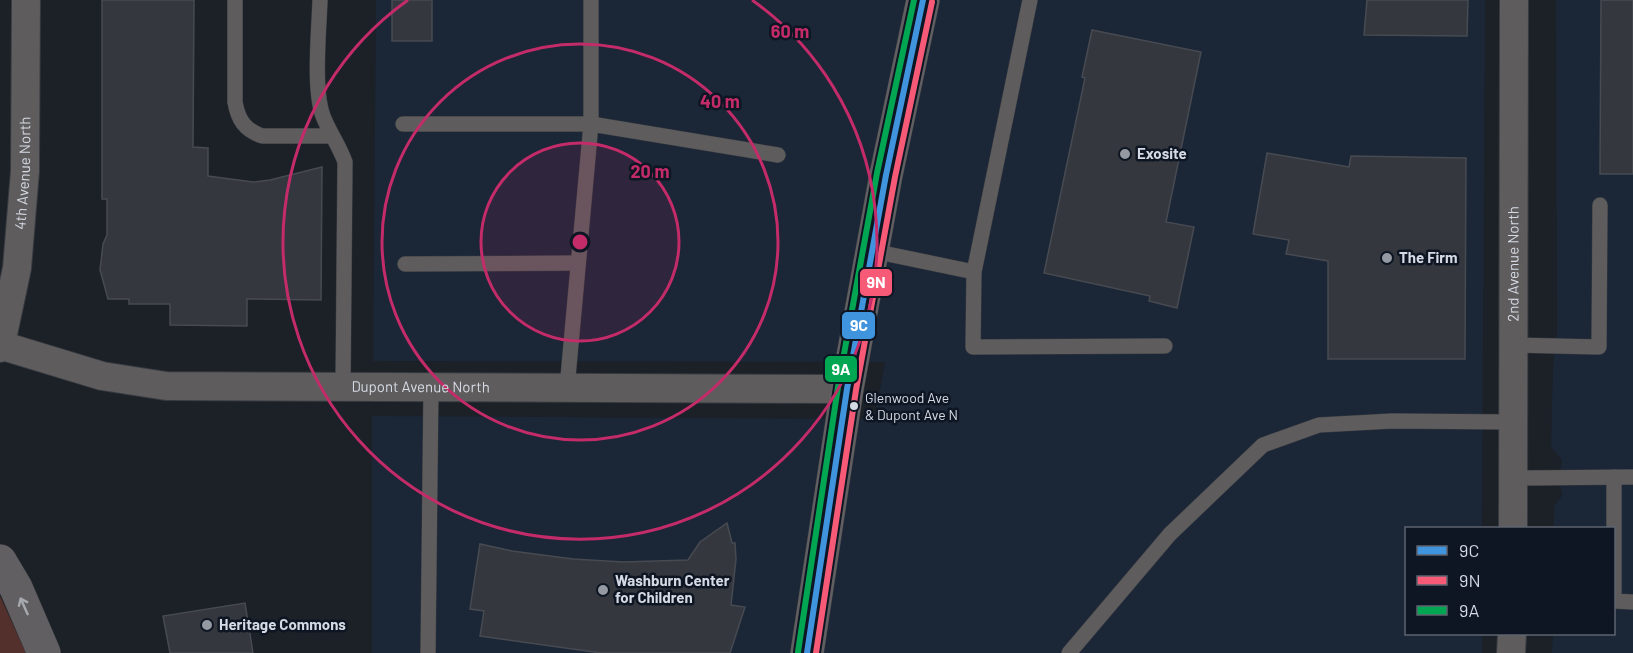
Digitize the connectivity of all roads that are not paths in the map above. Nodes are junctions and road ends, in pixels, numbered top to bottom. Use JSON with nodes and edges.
{"nodes":[{"id":1,"x":26,"y":0,"type":"edge"},
{"id":2,"x":235,"y":0,"type":"edge"},
{"id":3,"x":320,"y":0,"type":"edge"},
{"id":4,"x":591,"y":0,"type":"edge"},
{"id":5,"x":923,"y":0,"type":"edge"},
{"id":6,"x":1030,"y":0,"type":"edge"},
{"id":7,"x":1514,"y":0,"type":"edge"},
{"id":8,"x":403,"y":124,"type":"dead end"},
{"id":9,"x":591,"y":124,"type":"junction"},
{"id":10,"x":332,"y":136,"type":"junction"},
{"id":11,"x":778,"y":155,"type":"dead end"},
{"id":12,"x":1600,"y":205,"type":"dead end"},
{"id":13,"x":873,"y":251,"type":"junction"},
{"id":14,"x":578,"y":263,"type":"junction"},
{"id":15,"x":405,"y":264,"type":"dead end"},
{"id":16,"x":974,"y":272,"type":"junction"},
{"id":17,"x":1513,"y":345,"type":"junction"},
{"id":18,"x":0,"y":346,"type":"edge"},
{"id":19,"x":1165,"y":346,"type":"dead end"},
{"id":20,"x":343,"y":388,"type":"junction"},
{"id":21,"x":431,"y":388,"type":"junction"},
{"id":22,"x":567,"y":388,"type":"junction"},
{"id":23,"x":847,"y":389,"type":"junction"},
{"id":24,"x":1513,"y":422,"type":"junction"},
{"id":25,"x":1614,"y":477,"type":"junction"},
{"id":26,"x":1633,"y":477,"type":"edge"},
{"id":27,"x":1513,"y":478,"type":"junction"},
{"id":28,"x":1513,"y":527,"type":"edge"},
{"id":29,"x":1614,"y":527,"type":"edge"},
{"id":30,"x":0,"y":561,"type":"edge"},
{"id":31,"x":1615,"y":601,"type":"edge"},
{"id":32,"x":1633,"y":602,"type":"edge"},
{"id":33,"x":1512,"y":635,"type":"edge"},
{"id":34,"x":44,"y":653,"type":"edge"},
{"id":35,"x":428,"y":653,"type":"edge"},
{"id":36,"x":807,"y":653,"type":"edge"},
{"id":37,"x":1069,"y":653,"type":"edge"},
{"id":38,"x":1511,"y":653,"type":"edge"}],
"edges":[{"from":1,"to":18,"type":"street","name":"4th Avenue North"},
{"from":2,"to":10,"type":"lane"},
{"from":3,"to":10,"type":"lane"},
{"from":4,"to":9,"type":"lane"},
{"from":5,"to":13,"type":"street"},
{"from":6,"to":16,"type":"lane"},
{"from":7,"to":17,"type":"street","name":"2nd Avenue North"},
{"from":8,"to":9,"type":"lane"},
{"from":9,"to":11,"type":"lane"},
{"from":9,"to":14,"type":"lane"},
{"from":10,"to":20,"type":"lane"},
{"from":12,"to":17,"type":"lane"},
{"from":13,"to":16,"type":"lane"},
{"from":13,"to":23,"type":"street"},
{"from":14,"to":15,"type":"lane"},
{"from":14,"to":22,"type":"lane"},
{"from":16,"to":19,"type":"lane"},
{"from":17,"to":24,"type":"street","name":"2nd Avenue North"},
{"from":18,"to":20,"type":"street","name":"Dupont Avenue North"},
{"from":20,"to":21,"type":"street","name":"Dupont Avenue North"},
{"from":21,"to":22,"type":"street","name":"Dupont Avenue North"},
{"from":21,"to":35,"type":"lane"},
{"from":22,"to":23,"type":"street","name":"Dupont Avenue North"},
{"from":23,"to":36,"type":"street"},
{"from":24,"to":27,"type":"street","name":"2nd Avenue North"},
{"from":24,"to":37,"type":"lane"},
{"from":25,"to":26,"type":"lane"},
{"from":25,"to":27,"type":"lane"},
{"from":25,"to":29,"type":"lane"},
{"from":27,"to":28,"type":"street","name":"2nd Avenue North"},
{"from":34,"to":30,"type":"street","one_way":true},
{"from":31,"to":32,"type":"lane"},
{"from":33,"to":38,"type":"street"}]}
